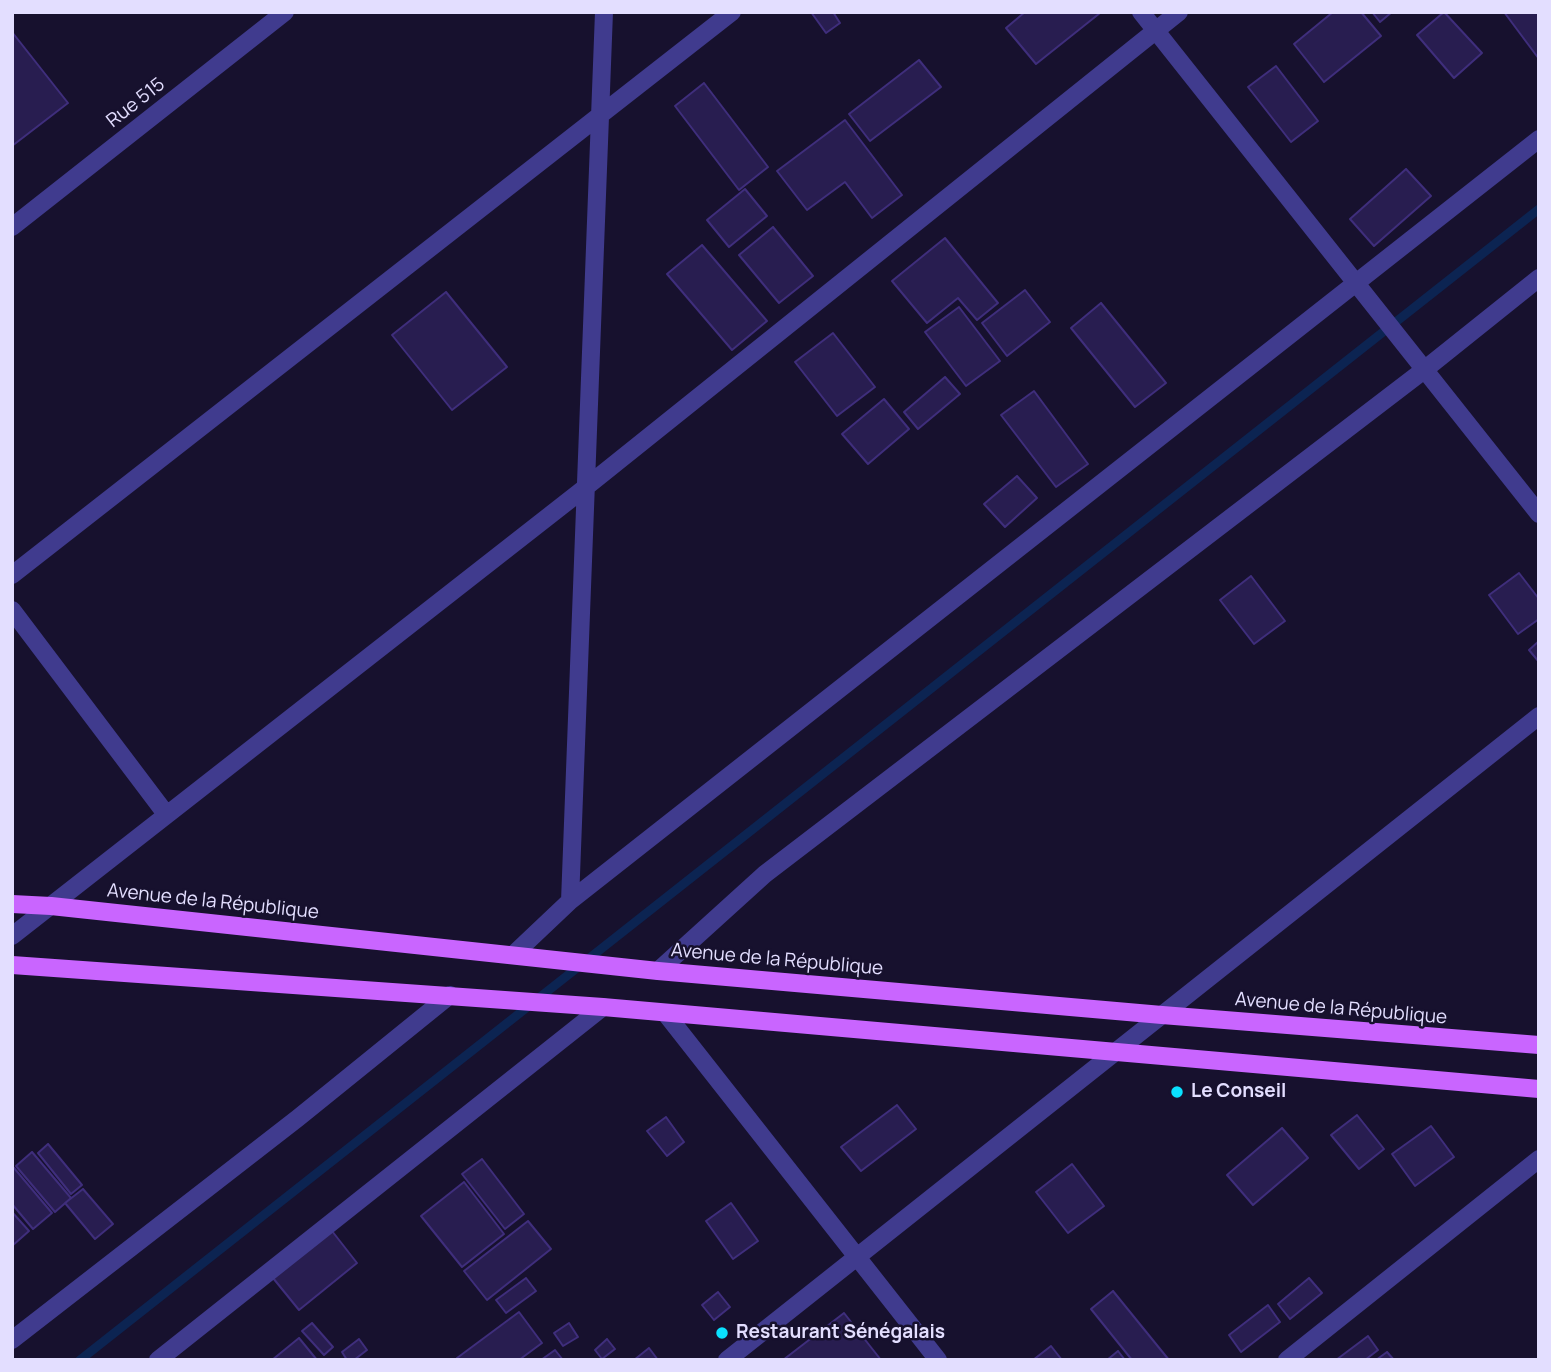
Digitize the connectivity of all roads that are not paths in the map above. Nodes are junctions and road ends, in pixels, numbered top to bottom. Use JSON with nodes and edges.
{"nodes":[{"id":1,"x":285,"y":12,"type":"edge"},
{"id":2,"x":604,"y":12,"type":"edge"},
{"id":3,"x":732,"y":12,"type":"edge"},
{"id":4,"x":1141,"y":12,"type":"edge"},
{"id":5,"x":1179,"y":12,"type":"edge"},
{"id":6,"x":1155,"y":30,"type":"junction"},
{"id":7,"x":600,"y":118,"type":"junction"},
{"id":8,"x":1539,"y":139,"type":"edge"},
{"id":9,"x":12,"y":227,"type":"edge"},
{"id":10,"x":1539,"y":278,"type":"edge"},
{"id":11,"x":1356,"y":285,"type":"junction"},
{"id":12,"x":1423,"y":370,"type":"junction"},
{"id":13,"x":586,"y":487,"type":"junction"},
{"id":14,"x":1539,"y":514,"type":"edge"},
{"id":15,"x":12,"y":575,"type":"edge"},
{"id":16,"x":12,"y":610,"type":"edge"},
{"id":17,"x":1539,"y":716,"type":"edge"},
{"id":18,"x":166,"y":814,"type":"junction"},
{"id":19,"x":570,"y":901,"type":"junction"},
{"id":20,"x":12,"y":904,"type":"edge"},
{"id":21,"x":51,"y":906,"type":"junction"},
{"id":22,"x":12,"y":936,"type":"edge"},
{"id":23,"x":514,"y":954,"type":"junction"},
{"id":24,"x":12,"y":965,"type":"edge"},
{"id":25,"x":658,"y":971,"type":"junction"},
{"id":26,"x":450,"y":995,"type":"junction"},
{"id":27,"x":603,"y":1007,"type":"junction"},
{"id":28,"x":666,"y":1014,"type":"junction"},
{"id":29,"x":1162,"y":1016,"type":"junction"},
{"id":30,"x":1539,"y":1045,"type":"edge"},
{"id":31,"x":1115,"y":1053,"type":"junction"},
{"id":32,"x":1539,"y":1089,"type":"edge"},
{"id":33,"x":1539,"y":1159,"type":"edge"},
{"id":34,"x":857,"y":1257,"type":"junction"},
{"id":35,"x":12,"y":1340,"type":"edge"},
{"id":36,"x":158,"y":1360,"type":"edge"},
{"id":37,"x":727,"y":1360,"type":"edge"},
{"id":38,"x":937,"y":1360,"type":"edge"},
{"id":39,"x":1287,"y":1360,"type":"edge"}],
"edges":[{"from":1,"to":9,"type":"street","name":"Rue 515"},
{"from":2,"to":7,"type":"street"},
{"from":3,"to":7,"type":"street"},
{"from":4,"to":6,"type":"street"},
{"from":5,"to":6,"type":"street"},
{"from":6,"to":11,"type":"street"},
{"from":6,"to":13,"type":"street"},
{"from":7,"to":13,"type":"street"},
{"from":7,"to":15,"type":"street"},
{"from":8,"to":11,"type":"street"},
{"from":10,"to":12,"type":"street"},
{"from":11,"to":12,"type":"street"},
{"from":11,"to":19,"type":"street"},
{"from":12,"to":14,"type":"street"},
{"from":12,"to":25,"type":"street"},
{"from":13,"to":18,"type":"street"},
{"from":13,"to":19,"type":"street"},
{"from":16,"to":18,"type":"street"},
{"from":17,"to":29,"type":"street"},
{"from":18,"to":21,"type":"street"},
{"from":19,"to":23,"type":"street"},
{"from":20,"to":21,"type":"main road","name":"Avenue de la République"},
{"from":21,"to":22,"type":"street"},
{"from":21,"to":23,"type":"main road","name":"Avenue de la République"},
{"from":23,"to":25,"type":"main road","name":"Avenue de la République"},
{"from":24,"to":26,"type":"main road"},
{"from":25,"to":29,"type":"main road","name":"Avenue de la République"},
{"from":26,"to":27,"type":"main road"},
{"from":26,"to":35,"type":"street"},
{"from":27,"to":28,"type":"main road"},
{"from":27,"to":36,"type":"street"},
{"from":28,"to":31,"type":"main road"},
{"from":28,"to":34,"type":"street"},
{"from":29,"to":30,"type":"main road","name":"Avenue de la République"},
{"from":29,"to":31,"type":"street"},
{"from":31,"to":32,"type":"main road"},
{"from":31,"to":34,"type":"street"},
{"from":33,"to":39,"type":"street"},
{"from":34,"to":37,"type":"street"},
{"from":34,"to":38,"type":"street"}]}
